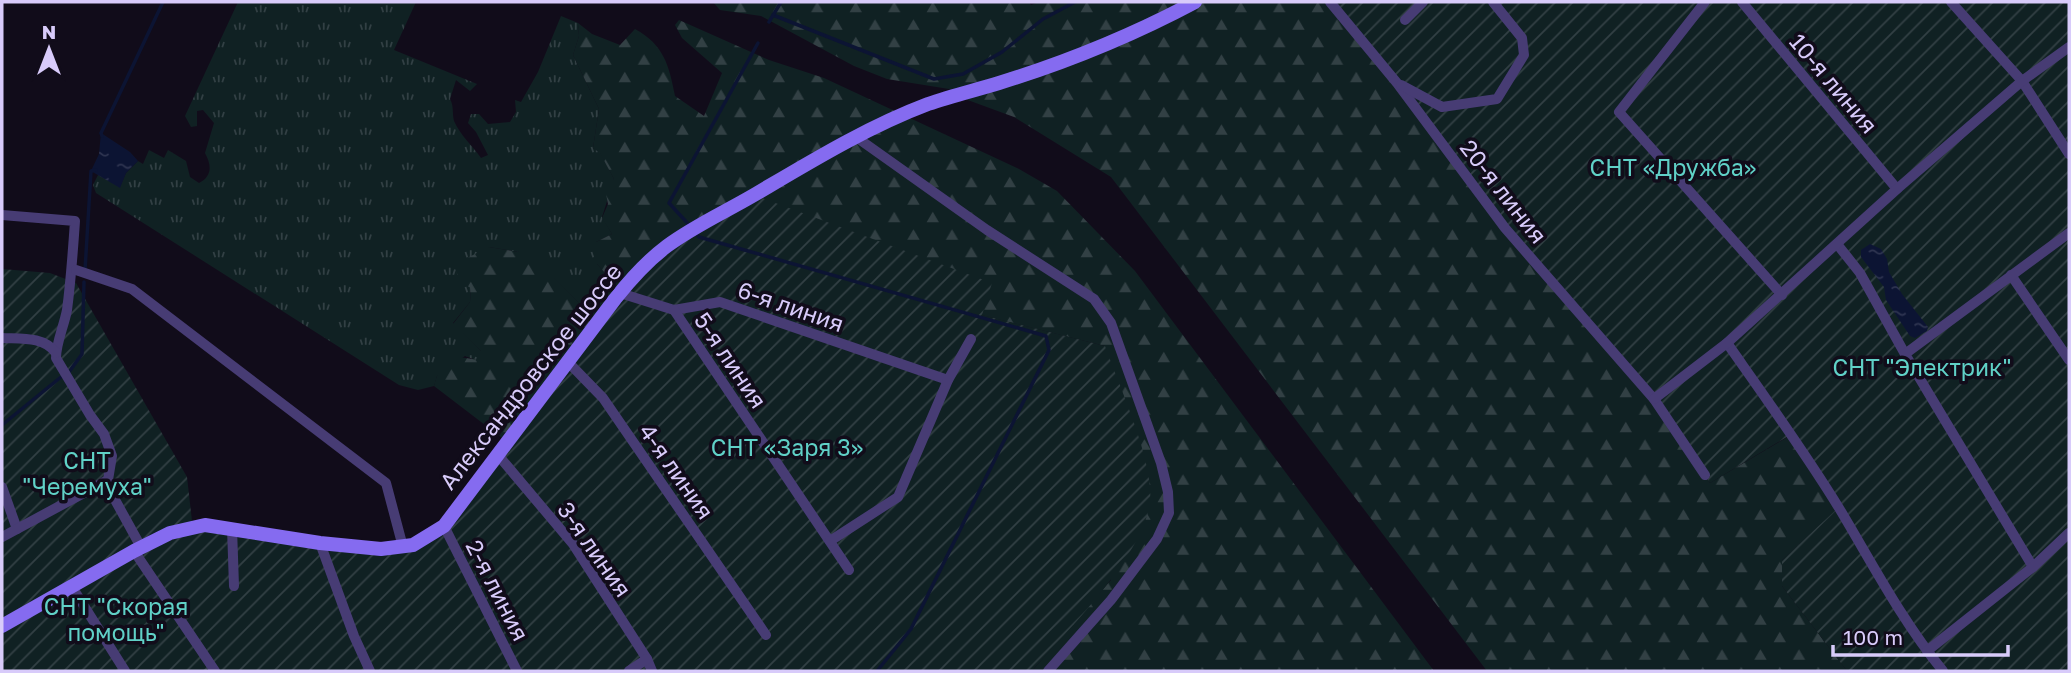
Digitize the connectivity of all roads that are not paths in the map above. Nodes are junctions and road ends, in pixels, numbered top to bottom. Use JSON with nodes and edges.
{"nodes":[{"id":1,"x":1195,"y":2,"type":"edge"},
{"id":2,"x":1330,"y":2,"type":"edge"},
{"id":3,"x":1423,"y":2,"type":"edge"},
{"id":4,"x":1493,"y":2,"type":"edge"},
{"id":5,"x":1705,"y":2,"type":"edge"},
{"id":6,"x":1742,"y":2,"type":"edge"},
{"id":7,"x":1951,"y":2,"type":"edge"},
{"id":8,"x":1405,"y":20,"type":"dead end"},
{"id":9,"x":2069,"y":47,"type":"edge"},
{"id":10,"x":2022,"y":81,"type":"junction"},
{"id":11,"x":1397,"y":83,"type":"junction"},
{"id":12,"x":856,"y":137,"type":"junction"},
{"id":13,"x":2069,"y":154,"type":"edge"},
{"id":14,"x":1897,"y":189,"type":"junction"},
{"id":15,"x":2,"y":215,"type":"edge"},
{"id":16,"x":2069,"y":233,"type":"edge"},
{"id":17,"x":1837,"y":244,"type":"junction"},
{"id":18,"x":76,"y":270,"type":"dead end"},
{"id":19,"x":2011,"y":275,"type":"junction"},
{"id":20,"x":620,"y":293,"type":"junction"},
{"id":21,"x":1782,"y":295,"type":"junction"},
{"id":22,"x":674,"y":310,"type":"junction"},
{"id":23,"x":2,"y":338,"type":"edge"},
{"id":24,"x":971,"y":339,"type":"dead end"},
{"id":25,"x":1727,"y":343,"type":"junction"},
{"id":26,"x":56,"y":353,"type":"junction"},
{"id":27,"x":1905,"y":354,"type":"junction"},
{"id":28,"x":2069,"y":360,"type":"edge"},
{"id":29,"x":567,"y":361,"type":"junction"},
{"id":30,"x":947,"y":380,"type":"junction"},
{"id":31,"x":1654,"y":399,"type":"junction"},
{"id":32,"x":498,"y":454,"type":"junction"},
{"id":33,"x":1705,"y":475,"type":"dead end"},
{"id":34,"x":108,"y":480,"type":"junction"},
{"id":35,"x":2,"y":487,"type":"edge"},
{"id":36,"x":444,"y":526,"type":"junction"},
{"id":37,"x":232,"y":528,"type":"junction"},
{"id":38,"x":17,"y":529,"type":"junction"},
{"id":39,"x":2069,"y":533,"type":"edge"},
{"id":40,"x":2,"y":537,"type":"edge"},
{"id":41,"x":830,"y":541,"type":"junction"},
{"id":42,"x":320,"y":543,"type":"junction"},
{"id":43,"x":403,"y":547,"type":"junction"},
{"id":44,"x":137,"y":549,"type":"junction"},
{"id":45,"x":2033,"y":567,"type":"junction"},
{"id":46,"x":849,"y":570,"type":"dead end"},
{"id":47,"x":234,"y":586,"type":"dead end"},
{"id":48,"x":72,"y":587,"type":"junction"},
{"id":49,"x":2,"y":626,"type":"edge"},
{"id":50,"x":766,"y":635,"type":"dead end"},
{"id":51,"x":1927,"y":651,"type":"junction"},
{"id":52,"x":647,"y":659,"type":"junction"},
{"id":53,"x":125,"y":671,"type":"edge"},
{"id":54,"x":215,"y":671,"type":"edge"},
{"id":55,"x":370,"y":671,"type":"edge"},
{"id":56,"x":517,"y":671,"type":"edge"},
{"id":57,"x":629,"y":671,"type":"edge"},
{"id":58,"x":652,"y":671,"type":"edge"},
{"id":59,"x":1048,"y":671,"type":"edge"},
{"id":60,"x":1943,"y":671,"type":"edge"}],
"edges":[{"from":1,"to":12,"type":"street","name":"Александровское шоссе"},
{"from":2,"to":11,"type":"street","name":"20-я линия"},
{"from":3,"to":8,"type":"street"},
{"from":4,"to":11,"type":"street"},
{"from":5,"to":21,"type":"street"},
{"from":6,"to":14,"type":"street","name":"10-я линия"},
{"from":7,"to":10,"type":"street"},
{"from":9,"to":10,"type":"street"},
{"from":10,"to":13,"type":"street"},
{"from":10,"to":14,"type":"street"},
{"from":11,"to":31,"type":"street","name":"20-я линия"},
{"from":12,"to":20,"type":"street","name":"Александровское шоссе"},
{"from":12,"to":59,"type":"street"},
{"from":14,"to":17,"type":"street"},
{"from":15,"to":26,"type":"street"},
{"from":16,"to":19,"type":"street"},
{"from":17,"to":21,"type":"street"},
{"from":17,"to":27,"type":"street"},
{"from":18,"to":43,"type":"street"},
{"from":19,"to":27,"type":"street"},
{"from":19,"to":28,"type":"street"},
{"from":20,"to":22,"type":"street","name":"6-я линия"},
{"from":20,"to":29,"type":"street","name":"Александровское шоссе"},
{"from":21,"to":25,"type":"street"},
{"from":22,"to":30,"type":"street","name":"6-я линия"},
{"from":22,"to":41,"type":"street","name":"5-я линия"},
{"from":23,"to":26,"type":"street"},
{"from":24,"to":30,"type":"street"},
{"from":25,"to":31,"type":"street"},
{"from":25,"to":51,"type":"street"},
{"from":26,"to":34,"type":"street"},
{"from":27,"to":45,"type":"street"},
{"from":29,"to":32,"type":"street","name":"Александровское шоссе"},
{"from":29,"to":50,"type":"street","name":"4-я линия"},
{"from":30,"to":41,"type":"street"},
{"from":31,"to":33,"type":"street","name":"20-я линия"},
{"from":32,"to":36,"type":"street","name":"Александровское шоссе"},
{"from":32,"to":52,"type":"street","name":"3-я линия"},
{"from":34,"to":38,"type":"street"},
{"from":34,"to":44,"type":"street"},
{"from":35,"to":38,"type":"street"},
{"from":36,"to":43,"type":"street","name":"Александровское шоссе"},
{"from":36,"to":56,"type":"street","name":"2-я линия"},
{"from":37,"to":42,"type":"street","name":"Александровское шоссе"},
{"from":37,"to":44,"type":"street","name":"Александровское шоссе"},
{"from":37,"to":47,"type":"street"},
{"from":38,"to":40,"type":"street"},
{"from":39,"to":45,"type":"street"},
{"from":41,"to":46,"type":"street","name":"5-я линия"},
{"from":42,"to":43,"type":"street","name":"Александровское шоссе"},
{"from":42,"to":55,"type":"street"},
{"from":44,"to":48,"type":"street","name":"Александровское шоссе"},
{"from":44,"to":54,"type":"street"},
{"from":45,"to":51,"type":"street"},
{"from":48,"to":49,"type":"street","name":"Александровское шоссе"},
{"from":48,"to":53,"type":"street"},
{"from":51,"to":60,"type":"street"},
{"from":52,"to":57,"type":"street"},
{"from":52,"to":58,"type":"street","name":"3-я линия"}]}
